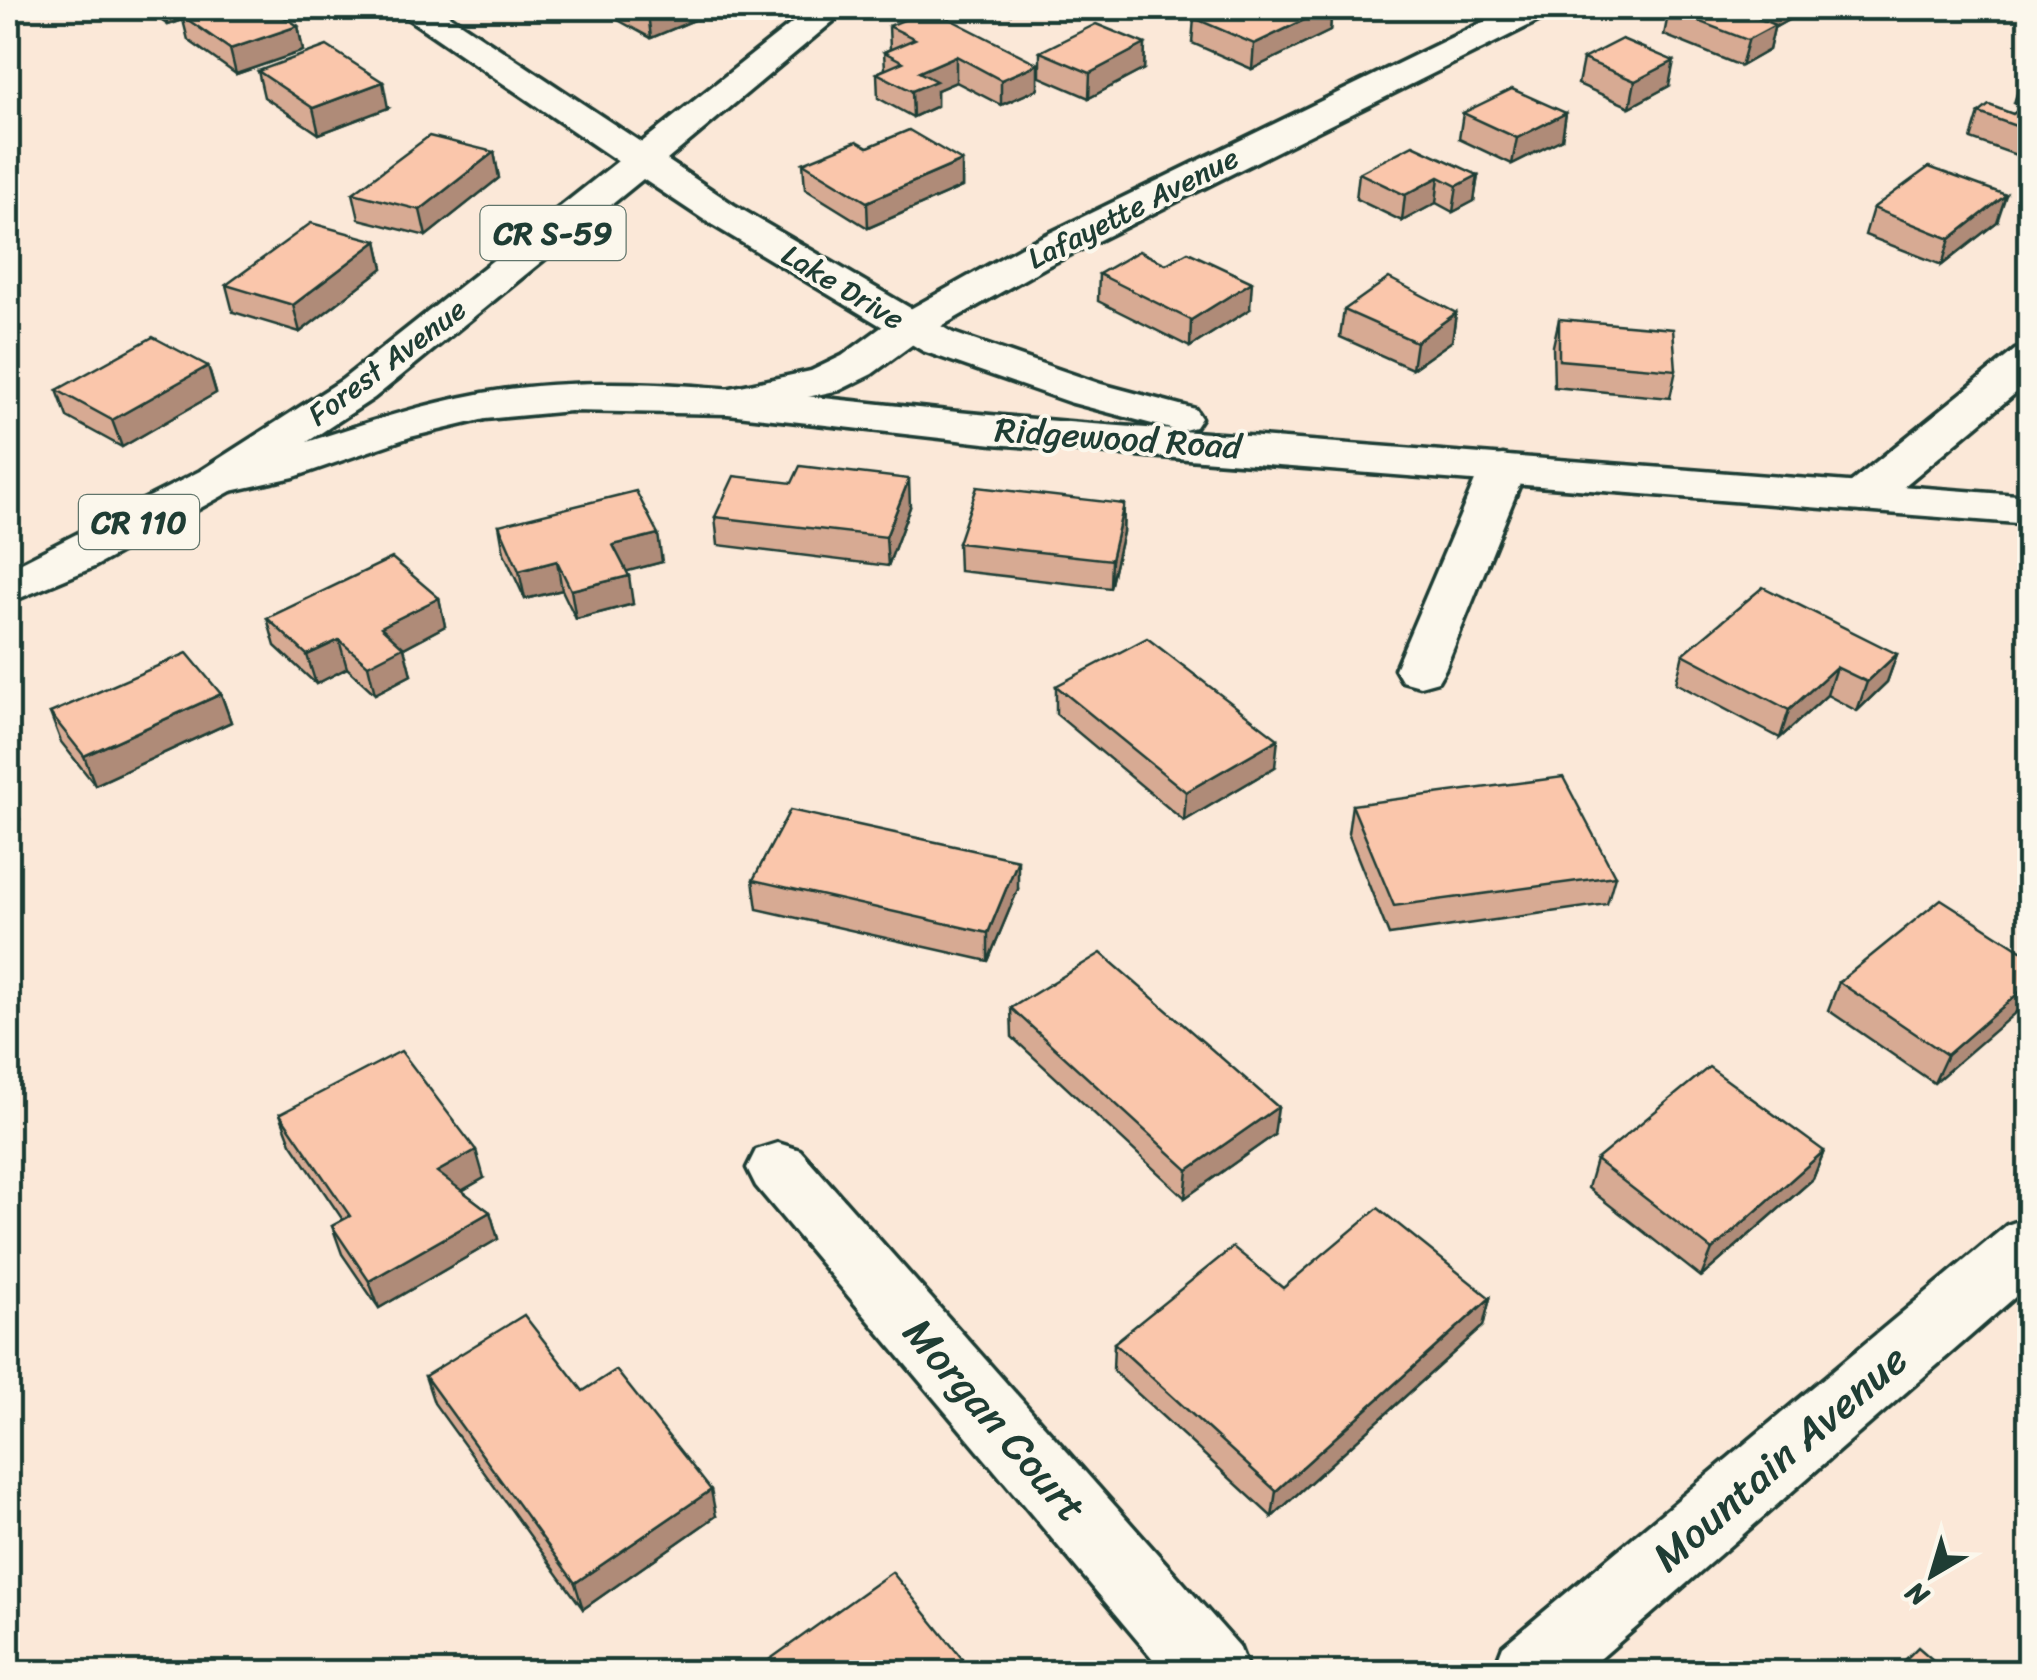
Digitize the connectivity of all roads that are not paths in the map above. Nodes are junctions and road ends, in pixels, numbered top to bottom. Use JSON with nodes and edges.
{"nodes":[{"id":1,"x":414,"y":8,"type":"edge"},
{"id":2,"x":832,"y":8,"type":"edge"},
{"id":3,"x":1538,"y":8,"type":"edge"},
{"id":4,"x":643,"y":161,"type":"junction"},
{"id":5,"x":908,"y":327,"type":"junction"},
{"id":6,"x":2030,"y":359,"type":"edge"},
{"id":7,"x":728,"y":400,"type":"junction"},
{"id":8,"x":267,"y":450,"type":"joint"},
{"id":9,"x":1323,"y":453,"type":"junction"},
{"id":10,"x":1503,"y":469,"type":"junction"},
{"id":11,"x":216,"y":481,"type":"junction"},
{"id":12,"x":1862,"y":496,"type":"junction"},
{"id":13,"x":2030,"y":510,"type":"edge"},
{"id":14,"x":8,"y":588,"type":"edge"},
{"id":15,"x":1420,"y":668,"type":"dead end"},
{"id":16,"x":778,"y":1168,"type":"dead end"},
{"id":17,"x":2030,"y":1244,"type":"edge"},
{"id":18,"x":1212,"y":1672,"type":"edge"},
{"id":19,"x":1530,"y":1672,"type":"edge"}],
"edges":[{"from":1,"to":4,"type":"main road","name":"Lake Drive"},
{"from":2,"to":4,"type":"main road","name":"Forest Avenue","number":"CR S-59"},
{"from":3,"to":5,"type":"main road","name":"Lafayette Avenue"},
{"from":4,"to":5,"type":"main road","name":"Lake Drive"},
{"from":4,"to":8,"type":"main road","name":"Forest Avenue","number":"CR S-59"},
{"from":5,"to":7,"type":"main road","name":"Lafayette Avenue"},
{"from":5,"to":9,"type":"main road","name":"Lake Drive"},
{"from":6,"to":12,"type":"main road"},
{"from":7,"to":9,"type":"main road","name":"Ridgewood Road","number":"CR 110"},
{"from":7,"to":11,"type":"main road","name":"Ridgewood Road","number":"CR 110"},
{"from":8,"to":11,"type":"main road","number":"CR 110"},
{"from":9,"to":10,"type":"main road","name":"Ridgewood Road","number":"CR 110"},
{"from":10,"to":12,"type":"main road","name":"Ridgewood Road","number":"CR 110"},
{"from":10,"to":15,"type":"main road"},
{"from":11,"to":14,"type":"main road","number":"CR 110"},
{"from":12,"to":13,"type":"main road","name":"Ridgewood Road","number":"CR 110"},
{"from":16,"to":18,"type":"main road","name":"Morgan Court"},
{"from":17,"to":19,"type":"main road","name":"Mountain Avenue"}]}
